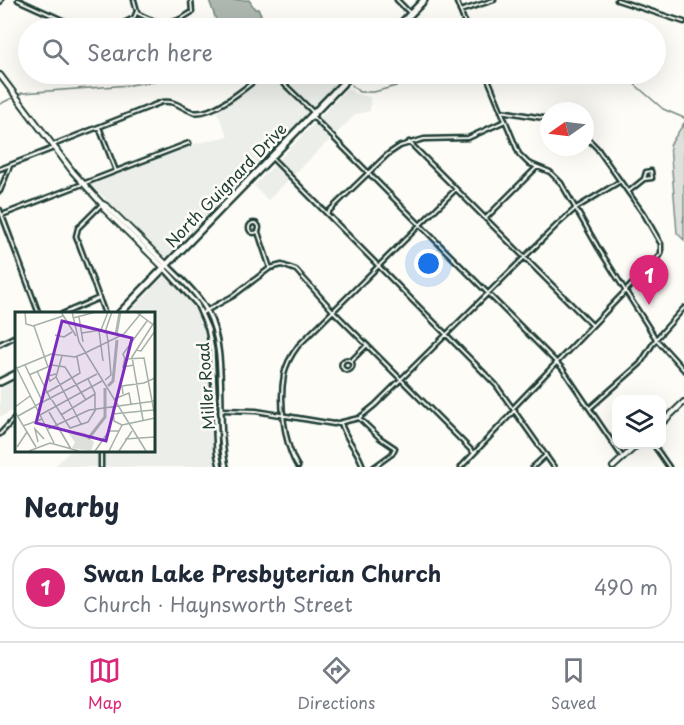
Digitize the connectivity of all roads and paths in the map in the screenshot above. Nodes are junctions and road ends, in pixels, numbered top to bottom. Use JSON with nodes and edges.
{"nodes":[{"id":1,"x":18,"y":0,"type":"edge"},
{"id":2,"x":134,"y":0,"type":"edge"},
{"id":3,"x":191,"y":0,"type":"edge"},
{"id":4,"x":397,"y":0,"type":"edge"},
{"id":5,"x":424,"y":0,"type":"edge"},
{"id":6,"x":456,"y":0,"type":"edge"},
{"id":7,"x":494,"y":0,"type":"edge"},
{"id":8,"x":617,"y":0,"type":"edge"},
{"id":9,"x":460,"y":11,"type":"junction"},
{"id":10,"x":137,"y":13,"type":"junction"},
{"id":11,"x":411,"y":14,"type":"junction"},
{"id":12,"x":58,"y":18,"type":"edge"},
{"id":13,"x":133,"y":18,"type":"edge"},
{"id":14,"x":146,"y":18,"type":"edge"},
{"id":15,"x":180,"y":18,"type":"edge"},
{"id":16,"x":407,"y":18,"type":"edge"},
{"id":17,"x":463,"y":18,"type":"edge"},
{"id":18,"x":684,"y":22,"type":"edge"},
{"id":19,"x":0,"y":75,"type":"edge"},
{"id":20,"x":249,"y":84,"type":"edge"},
{"id":21,"x":284,"y":84,"type":"edge"},
{"id":22,"x":342,"y":84,"type":"edge"},
{"id":23,"x":490,"y":84,"type":"edge"},
{"id":24,"x":501,"y":111,"type":"junction"},
{"id":25,"x":313,"y":114,"type":"junction"},
{"id":26,"x":540,"y":118,"type":"edge"},
{"id":27,"x":505,"y":121,"type":"junction"},
{"id":28,"x":99,"y":127,"type":"junction"},
{"id":29,"x":410,"y":142,"type":"junction"},
{"id":30,"x":189,"y":143,"type":"dead end"},
{"id":31,"x":594,"y":145,"type":"edge"},
{"id":32,"x":53,"y":146,"type":"junction"},
{"id":33,"x":272,"y":158,"type":"junction"},
{"id":34,"x":10,"y":165,"type":"junction"},
{"id":35,"x":537,"y":167,"type":"junction"},
{"id":36,"x":0,"y":169,"type":"edge"},
{"id":37,"x":116,"y":171,"type":"junction"},
{"id":38,"x":368,"y":173,"type":"junction"},
{"id":39,"x":644,"y":178,"type":"dead end"},
{"id":40,"x":619,"y":182,"type":"junction"},
{"id":41,"x":83,"y":183,"type":"junction"},
{"id":42,"x":456,"y":189,"type":"junction"},
{"id":43,"x":0,"y":191,"type":"edge"},
{"id":44,"x":628,"y":192,"type":"junction"},
{"id":45,"x":102,"y":204,"type":"junction"},
{"id":46,"x":576,"y":208,"type":"junction"},
{"id":47,"x":0,"y":210,"type":"edge"},
{"id":48,"x":327,"y":214,"type":"junction"},
{"id":49,"x":2,"y":215,"type":"junction"},
{"id":50,"x":486,"y":219,"type":"junction"},
{"id":51,"x":420,"y":225,"type":"junction"},
{"id":52,"x":258,"y":232,"type":"dead end"},
{"id":53,"x":524,"y":258,"type":"junction"},
{"id":54,"x":165,"y":266,"type":"junction"},
{"id":55,"x":379,"y":266,"type":"junction"},
{"id":56,"x":270,"y":268,"type":"junction"},
{"id":57,"x":625,"y":291,"type":"junction"},
{"id":58,"x":487,"y":294,"type":"junction"},
{"id":59,"x":99,"y":298,"type":"junction"},
{"id":60,"x":684,"y":308,"type":"edge"},
{"id":61,"x":207,"y":311,"type":"junction"},
{"id":62,"x":333,"y":311,"type":"junction"},
{"id":63,"x":38,"y":312,"type":"edge"},
{"id":64,"x":67,"y":312,"type":"edge"},
{"id":65,"x":104,"y":312,"type":"edge"},
{"id":66,"x":121,"y":312,"type":"edge"},
{"id":67,"x":202,"y":313,"type":"junction"},
{"id":68,"x":592,"y":325,"type":"junction"},
{"id":69,"x":447,"y":334,"type":"junction"},
{"id":70,"x":15,"y":336,"type":"edge"},
{"id":71,"x":656,"y":339,"type":"junction"},
{"id":72,"x":0,"y":344,"type":"edge"},
{"id":73,"x":367,"y":345,"type":"junction"},
{"id":74,"x":351,"y":361,"type":"dead end"},
{"id":75,"x":556,"y":362,"type":"junction"},
{"id":76,"x":684,"y":370,"type":"edge"},
{"id":77,"x":15,"y":374,"type":"edge"},
{"id":78,"x":401,"y":379,"type":"junction"},
{"id":79,"x":0,"y":382,"type":"edge"},
{"id":80,"x":684,"y":402,"type":"edge"},
{"id":81,"x":590,"y":408,"type":"junction"},
{"id":82,"x":514,"y":409,"type":"junction"},
{"id":83,"x":220,"y":410,"type":"junction"},
{"id":84,"x":284,"y":416,"type":"junction"},
{"id":85,"x":15,"y":418,"type":"edge"},
{"id":86,"x":359,"y":418,"type":"junction"},
{"id":87,"x":666,"y":419,"type":"edge"},
{"id":88,"x":341,"y":423,"type":"junction"},
{"id":89,"x":0,"y":434,"type":"edge"},
{"id":90,"x":633,"y":449,"type":"edge"},
{"id":91,"x":656,"y":449,"type":"edge"},
{"id":92,"x":100,"y":452,"type":"edge"},
{"id":93,"x":474,"y":453,"type":"junction"},
{"id":94,"x":546,"y":456,"type":"junction"},
{"id":95,"x":623,"y":458,"type":"junction"},
{"id":96,"x":101,"y":467,"type":"edge"},
{"id":97,"x":220,"y":467,"type":"edge"},
{"id":98,"x":226,"y":467,"type":"edge"},
{"id":99,"x":298,"y":467,"type":"edge"},
{"id":100,"x":363,"y":467,"type":"edge"},
{"id":101,"x":374,"y":467,"type":"edge"},
{"id":102,"x":461,"y":467,"type":"edge"},
{"id":103,"x":533,"y":467,"type":"edge"},
{"id":104,"x":554,"y":467,"type":"edge"},
{"id":105,"x":613,"y":467,"type":"edge"},
{"id":106,"x":669,"y":467,"type":"edge"}],
"edges":[{"from":1,"to":12,"type":"street"},
{"from":2,"to":10,"type":"street"},
{"from":3,"to":15,"type":"street"},
{"from":4,"to":11,"type":"street"},
{"from":5,"to":11,"type":"highway"},
{"from":6,"to":9,"type":"street"},
{"from":7,"to":9,"type":"street"},
{"from":8,"to":18,"type":"street"},
{"from":9,"to":17,"type":"street"},
{"from":10,"to":13,"type":"street"},
{"from":10,"to":14,"type":"street"},
{"from":11,"to":16,"type":"highway"},
{"from":19,"to":32,"type":"main road","name":"Miller Road"},
{"from":20,"to":28,"type":"street"},
{"from":21,"to":25,"type":"street"},
{"from":22,"to":25,"type":"highway","name":"North Guignard Drive"},
{"from":23,"to":24,"type":"street"},
{"from":24,"to":26,"type":"street"},
{"from":24,"to":27,"type":"street"},
{"from":25,"to":33,"type":"highway","name":"North Guignard Drive"},
{"from":25,"to":38,"type":"street"},
{"from":27,"to":29,"type":"street"},
{"from":27,"to":35,"type":"street"},
{"from":28,"to":32,"type":"street"},
{"from":28,"to":37,"type":"street"},
{"from":29,"to":38,"type":"street"},
{"from":29,"to":42,"type":"street"},
{"from":30,"to":37,"type":"street"},
{"from":31,"to":40,"type":"street"},
{"from":32,"to":34,"type":"street"},
{"from":32,"to":41,"type":"main road","name":"Miller Road"},
{"from":33,"to":48,"type":"street"},
{"from":33,"to":54,"type":"highway","name":"North Guignard Drive"},
{"from":34,"to":36,"type":"street"},
{"from":34,"to":43,"type":"street"},
{"from":35,"to":46,"type":"street"},
{"from":35,"to":50,"type":"street"},
{"from":37,"to":41,"type":"street"},
{"from":38,"to":48,"type":"street"},
{"from":38,"to":51,"type":"street"},
{"from":39,"to":44,"type":"street"},
{"from":40,"to":44,"type":"street"},
{"from":40,"to":46,"type":"street"},
{"from":41,"to":45,"type":"main road","name":"Miller Road"},
{"from":41,"to":49,"type":"street"},
{"from":42,"to":50,"type":"street"},
{"from":42,"to":51,"type":"street"},
{"from":44,"to":57,"type":"street"},
{"from":45,"to":54,"type":"main road","name":"Miller Road"},
{"from":45,"to":59,"type":"street"},
{"from":46,"to":53,"type":"street"},
{"from":46,"to":57,"type":"street"},
{"from":47,"to":49,"type":"street"},
{"from":48,"to":55,"type":"street"},
{"from":49,"to":63,"type":"street"},
{"from":50,"to":53,"type":"street"},
{"from":51,"to":55,"type":"street"},
{"from":51,"to":58,"type":"street"},
{"from":52,"to":56,"type":"street"},
{"from":53,"to":58,"type":"street"},
{"from":53,"to":68,"type":"street"},
{"from":54,"to":61,"type":"street","name":"Miller Road"},
{"from":54,"to":66,"type":"highway","name":"North Guignard Drive"},
{"from":54,"to":67,"type":"street","name":"Miller Road"},
{"from":55,"to":62,"type":"street"},
{"from":55,"to":69,"type":"street"},
{"from":56,"to":61,"type":"street"},
{"from":56,"to":62,"type":"street"},
{"from":57,"to":68,"type":"street"},
{"from":57,"to":71,"type":"street"},
{"from":58,"to":69,"type":"street"},
{"from":58,"to":75,"type":"street"},
{"from":59,"to":64,"type":"street"},
{"from":59,"to":65,"type":"street"},
{"from":60,"to":71,"type":"street"},
{"from":61,"to":67,"type":"street"},
{"from":61,"to":83,"type":"street","name":"Miller Road"},
{"from":62,"to":73,"type":"street"},
{"from":62,"to":84,"type":"street"},
{"from":67,"to":97,"type":"street","name":"Miller Road"},
{"from":68,"to":75,"type":"street"},
{"from":69,"to":78,"type":"street"},
{"from":69,"to":82,"type":"street"},
{"from":70,"to":72,"type":"street"},
{"from":71,"to":76,"type":"street"},
{"from":71,"to":81,"type":"street"},
{"from":73,"to":74,"type":"street"},
{"from":73,"to":78,"type":"street"},
{"from":75,"to":81,"type":"street"},
{"from":75,"to":82,"type":"street"},
{"from":77,"to":79,"type":"highway"},
{"from":78,"to":86,"type":"street"},
{"from":78,"to":93,"type":"street"},
{"from":80,"to":87,"type":"main road"},
{"from":81,"to":95,"type":"street"},
{"from":82,"to":93,"type":"street"},
{"from":82,"to":94,"type":"street"},
{"from":83,"to":84,"type":"street"},
{"from":83,"to":98,"type":"street","name":"Miller Road"},
{"from":84,"to":88,"type":"street"},
{"from":84,"to":99,"type":"street"},
{"from":85,"to":89,"type":"street"},
{"from":86,"to":88,"type":"street"},
{"from":86,"to":101,"type":"street"},
{"from":88,"to":100,"type":"street"},
{"from":90,"to":95,"type":"main road"},
{"from":91,"to":106,"type":"street"},
{"from":92,"to":96,"type":"street"},
{"from":93,"to":102,"type":"street"},
{"from":94,"to":103,"type":"street"},
{"from":94,"to":104,"type":"street"},
{"from":95,"to":105,"type":"main road"}]}
